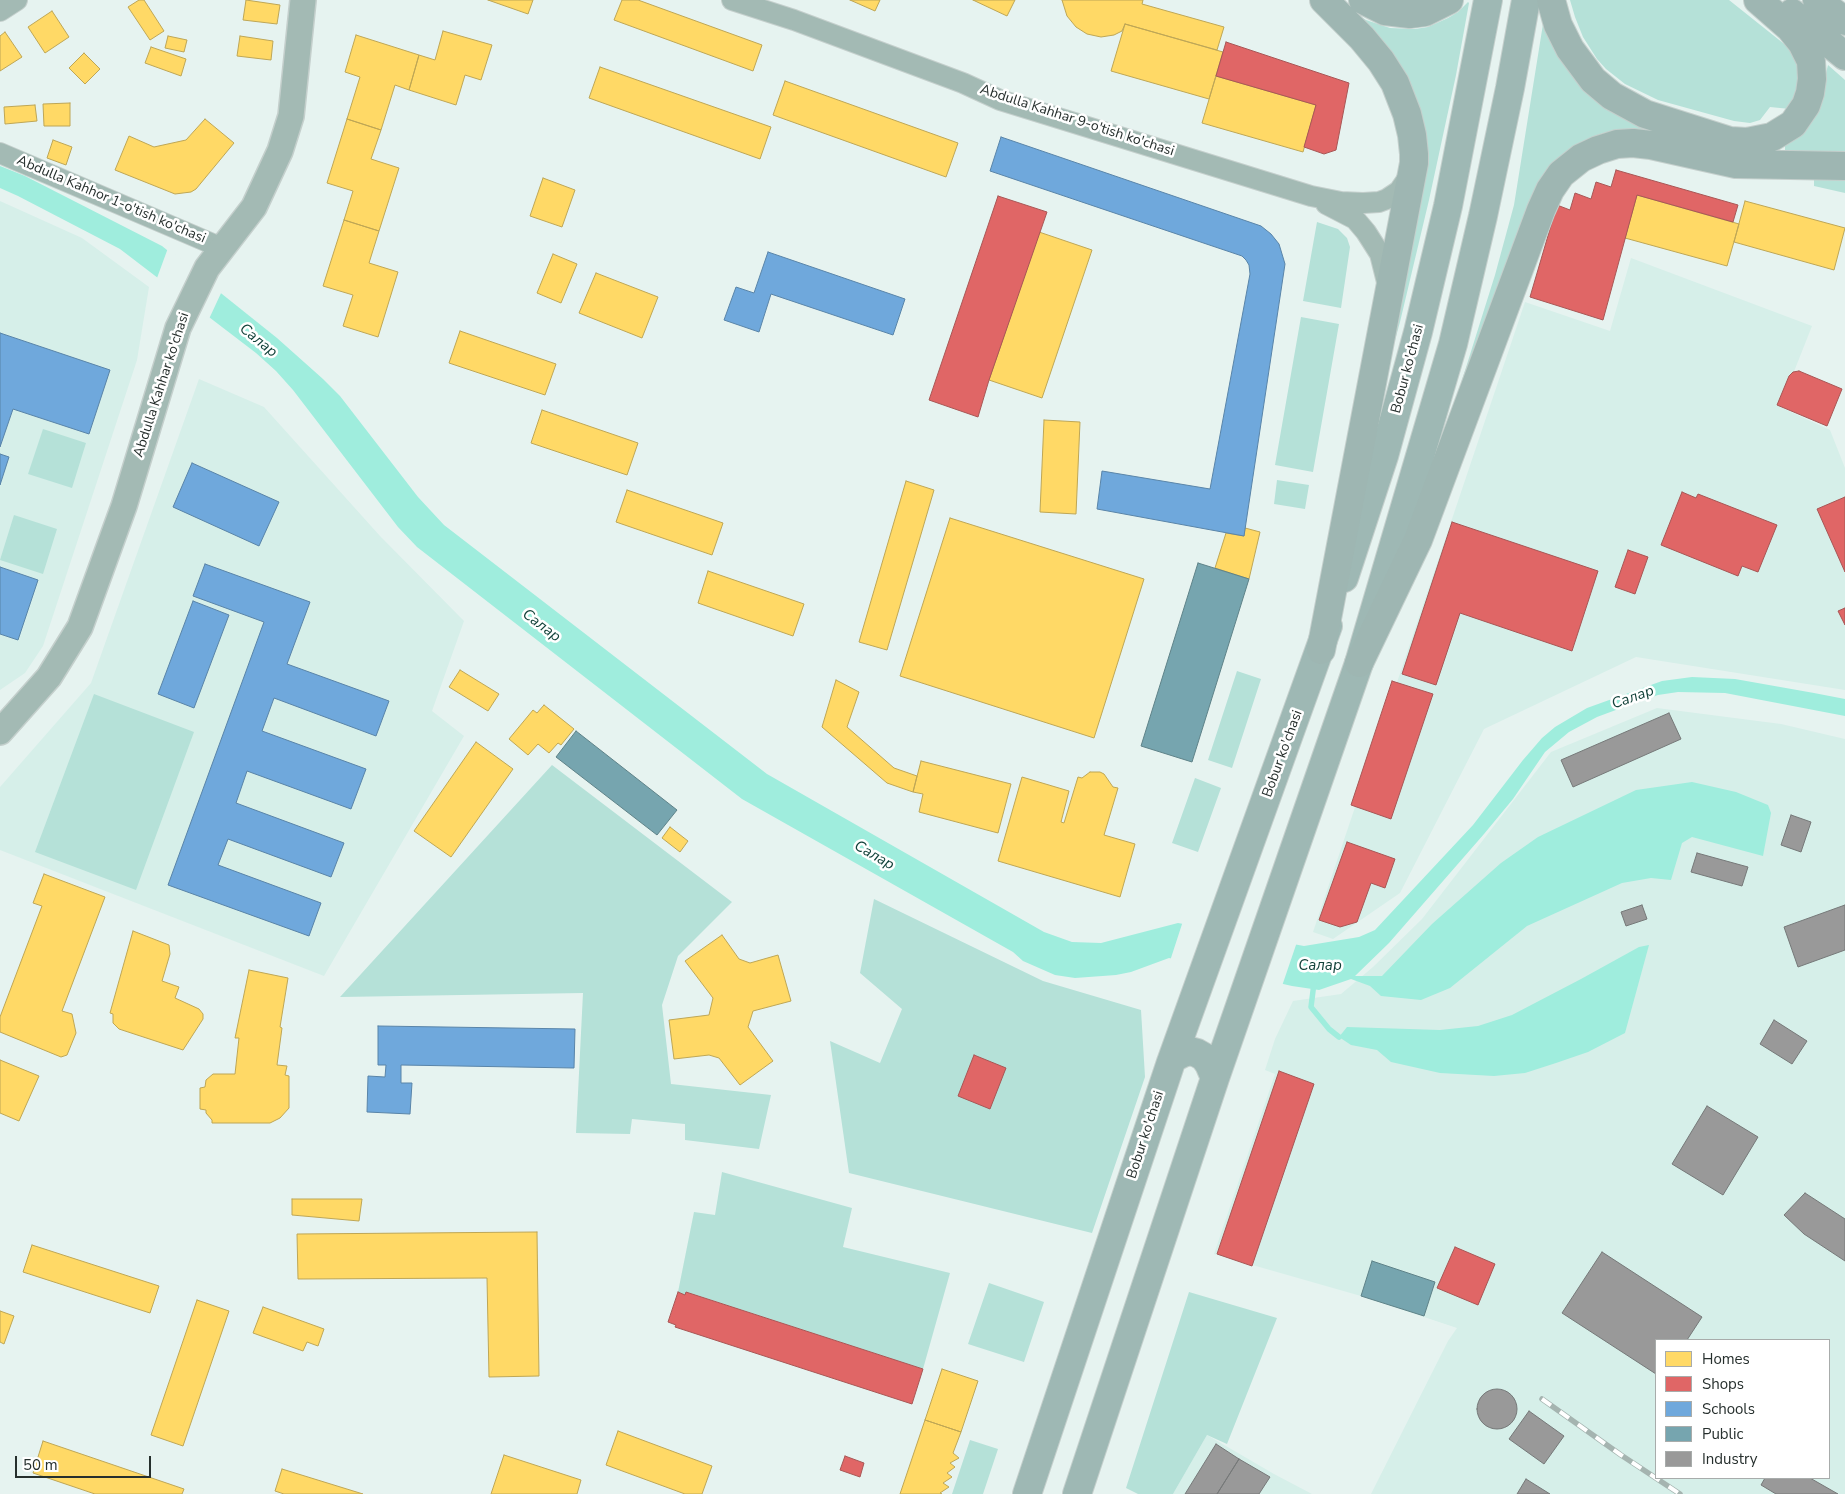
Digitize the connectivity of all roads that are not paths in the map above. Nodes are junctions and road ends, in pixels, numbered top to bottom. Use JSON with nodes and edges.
{"nodes":[{"id":1,"x":17,"y":0,"type":"edge"},
{"id":2,"x":303,"y":0,"type":"edge"},
{"id":3,"x":732,"y":0,"type":"edge"},
{"id":4,"x":1324,"y":0,"type":"edge"},
{"id":5,"x":1363,"y":0,"type":"edge"},
{"id":6,"x":1449,"y":0,"type":"edge"},
{"id":7,"x":1488,"y":0,"type":"edge"},
{"id":8,"x":1526,"y":0,"type":"edge"},
{"id":9,"x":1551,"y":0,"type":"edge"},
{"id":10,"x":1758,"y":0,"type":"edge"},
{"id":11,"x":1774,"y":0,"type":"edge"},
{"id":12,"x":1817,"y":0,"type":"edge"},
{"id":13,"x":0,"y":11,"type":"edge"},
{"id":14,"x":1845,"y":21,"type":"edge"},
{"id":15,"x":1845,"y":56,"type":"edge"},
{"id":16,"x":0,"y":153,"type":"edge"},
{"id":17,"x":1414,"y":163,"type":"junction"},
{"id":18,"x":1845,"y":166,"type":"edge"},
{"id":19,"x":1311,"y":196,"type":"junction"},
{"id":20,"x":222,"y":248,"type":"junction"},
{"id":21,"x":1390,"y":294,"type":"junction"},
{"id":22,"x":1321,"y":650,"type":"junction"},
{"id":23,"x":1359,"y":663,"type":"junction"},
{"id":24,"x":0,"y":732,"type":"edge"},
{"id":25,"x":1171,"y":1062,"type":"junction"},
{"id":26,"x":1215,"y":1078,"type":"junction"},
{"id":27,"x":1027,"y":1494,"type":"edge"},
{"id":28,"x":1077,"y":1494,"type":"edge"}],
"edges":[{"from":1,"to":13,"type":"street"},
{"from":2,"to":20,"type":"street","name":"Abdulla Kahhar ko'chasi"},
{"from":3,"to":19,"type":"street","name":"Abdulla Kahhar 9-o'tish ko'chasi"},
{"from":4,"to":17,"type":"highway"},
{"from":5,"to":6,"type":"highway"},
{"from":7,"to":22,"type":"main road","name":"Bobur ko'chasi"},
{"from":8,"to":23,"type":"main road"},
{"from":9,"to":10,"type":"highway"},
{"from":11,"to":15,"type":"highway"},
{"from":12,"to":14,"type":"highway"},
{"from":16,"to":20,"type":"street","name":"Abdulla Kahhor 1-o'tish ko'chasi"},
{"from":17,"to":19,"type":"street","name":"Abdulla Kahhar 9-o'tish ko'chasi"},
{"from":17,"to":21,"type":"highway"},
{"from":18,"to":23,"type":"highway"},
{"from":19,"to":21,"type":"street","name":"Abdulla Kahhar 9-o'tish ko'chasi"},
{"from":20,"to":24,"type":"street","name":"Abdulla Kahhar ko'chasi"},
{"from":21,"to":22,"type":"highway"},
{"from":22,"to":25,"type":"main road","name":"Bobur ko'chasi"},
{"from":23,"to":26,"type":"main road"},
{"from":25,"to":26,"type":"main road"},
{"from":25,"to":27,"type":"main road","name":"Bobur ko'chasi"},
{"from":26,"to":28,"type":"main road"}]}
